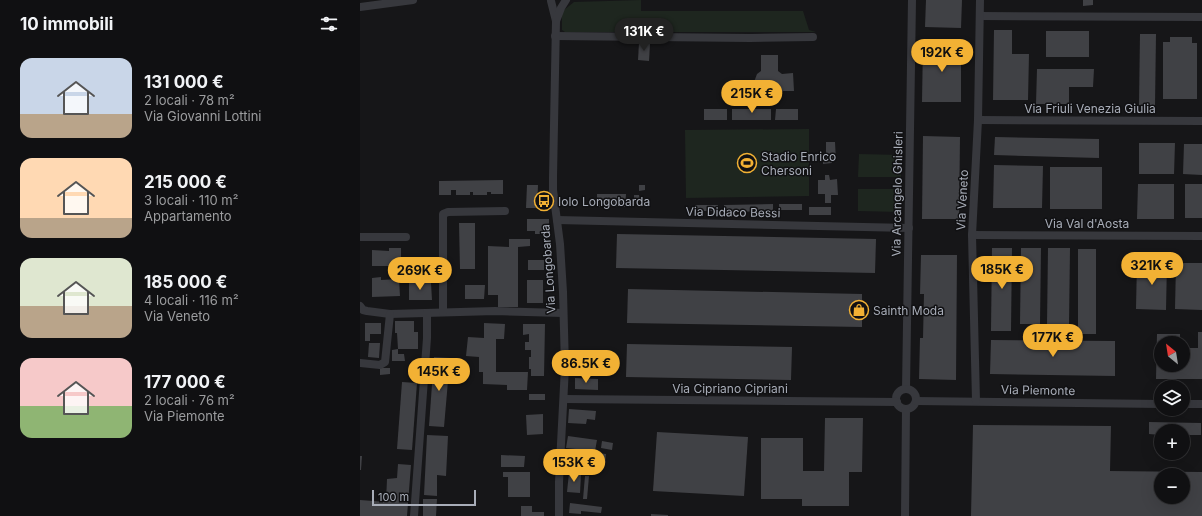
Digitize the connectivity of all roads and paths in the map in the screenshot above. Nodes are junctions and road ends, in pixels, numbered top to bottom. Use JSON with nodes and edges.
{"nodes":[{"id":1,"x":413,"y":0,"type":"edge"},
{"id":2,"x":912,"y":0,"type":"edge"},
{"id":3,"x":980,"y":0,"type":"edge"},
{"id":4,"x":550,"y":1,"type":"edge"},
{"id":5,"x":565,"y":1,"type":"edge"},
{"id":6,"x":360,"y":7,"type":"edge"},
{"id":7,"x":980,"y":16,"type":"junction"},
{"id":8,"x":1202,"y":17,"type":"edge"},
{"id":9,"x":556,"y":21,"type":"junction"},
{"id":10,"x":556,"y":36,"type":"junction"},
{"id":11,"x":813,"y":37,"type":"dead end"},
{"id":12,"x":978,"y":120,"type":"junction"},
{"id":13,"x":1202,"y":121,"type":"edge"},
{"id":14,"x":505,"y":212,"type":"dead end"},
{"id":15,"x":557,"y":220,"type":"junction"},
{"id":16,"x":909,"y":228,"type":"junction"},
{"id":17,"x":972,"y":235,"type":"junction"},
{"id":18,"x":1202,"y":236,"type":"edge"},
{"id":19,"x":360,"y":237,"type":"edge"},
{"id":20,"x":406,"y":237,"type":"dead end"},
{"id":21,"x":360,"y":306,"type":"edge"},
{"id":22,"x":444,"y":312,"type":"junction"},
{"id":23,"x":427,"y":313,"type":"junction"},
{"id":24,"x":563,"y":313,"type":"junction"},
{"id":25,"x":390,"y":314,"type":"junction"},
{"id":26,"x":360,"y":364,"type":"edge"},
{"id":27,"x":906,"y":389,"type":"junction"},
{"id":28,"x":564,"y":399,"type":"junction"},
{"id":29,"x":916,"y":401,"type":"junction"},
{"id":30,"x":896,"y":402,"type":"junction"},
{"id":31,"x":976,"y":402,"type":"junction"},
{"id":32,"x":1154,"y":404,"type":"edge"},
{"id":33,"x":1190,"y":404,"type":"edge"},
{"id":34,"x":1202,"y":404,"type":"edge"},
{"id":35,"x":906,"y":409,"type":"junction"},
{"id":36,"x":414,"y":516,"type":"edge"},
{"id":37,"x":559,"y":516,"type":"edge"},
{"id":38,"x":905,"y":516,"type":"edge"}],
"edges":[{"from":1,"to":6,"type":"street"},
{"from":2,"to":16,"type":"street","name":"Via Arcangelo Ghisleri"},
{"from":3,"to":7,"type":"street","name":"Via Veneto"},
{"from":4,"to":5,"type":"street","name":"Via Longobarda"},
{"from":4,"to":9,"type":"street","name":"Via Longobarda"},
{"from":5,"to":9,"type":"street","name":"Via Longobarda"},
{"from":7,"to":8,"type":"street"},
{"from":7,"to":12,"type":"street","name":"Via Veneto"},
{"from":9,"to":10,"type":"street","name":"Via Longobarda"},
{"from":10,"to":11,"type":"street"},
{"from":10,"to":15,"type":"street","name":"Via Longobarda"},
{"from":12,"to":13,"type":"street","name":"Via Friuli Venezia Giulia"},
{"from":12,"to":17,"type":"street","name":"Via Veneto"},
{"from":14,"to":22,"type":"street"},
{"from":15,"to":16,"type":"street","name":"Via Didaco Bessi"},
{"from":15,"to":24,"type":"street","name":"Via Longobarda"},
{"from":16,"to":27,"type":"street","name":"Via Arcangelo Ghisleri"},
{"from":17,"to":18,"type":"street","name":"Via Val d'Aosta"},
{"from":17,"to":31,"type":"street","name":"Via Veneto"},
{"from":19,"to":20,"type":"street"},
{"from":21,"to":25,"type":"street"},
{"from":22,"to":23,"type":"street"},
{"from":22,"to":24,"type":"street"},
{"from":23,"to":25,"type":"street"},
{"from":23,"to":36,"type":"street"},
{"from":24,"to":28,"type":"street","name":"Via Longobarda"},
{"from":25,"to":26,"type":"street"},
{"from":27,"to":29,"type":"street"},
{"from":27,"to":30,"type":"street"},
{"from":28,"to":30,"type":"street","name":"Via Cipriano Cipriani"},
{"from":28,"to":37,"type":"street","name":"Via Longobarda"},
{"from":29,"to":31,"type":"street","name":"Via Piemonte"},
{"from":29,"to":35,"type":"street"},
{"from":30,"to":35,"type":"street"},
{"from":31,"to":32,"type":"street","name":"Via Piemonte"},
{"from":33,"to":34,"type":"street"},
{"from":35,"to":38,"type":"street"}]}
